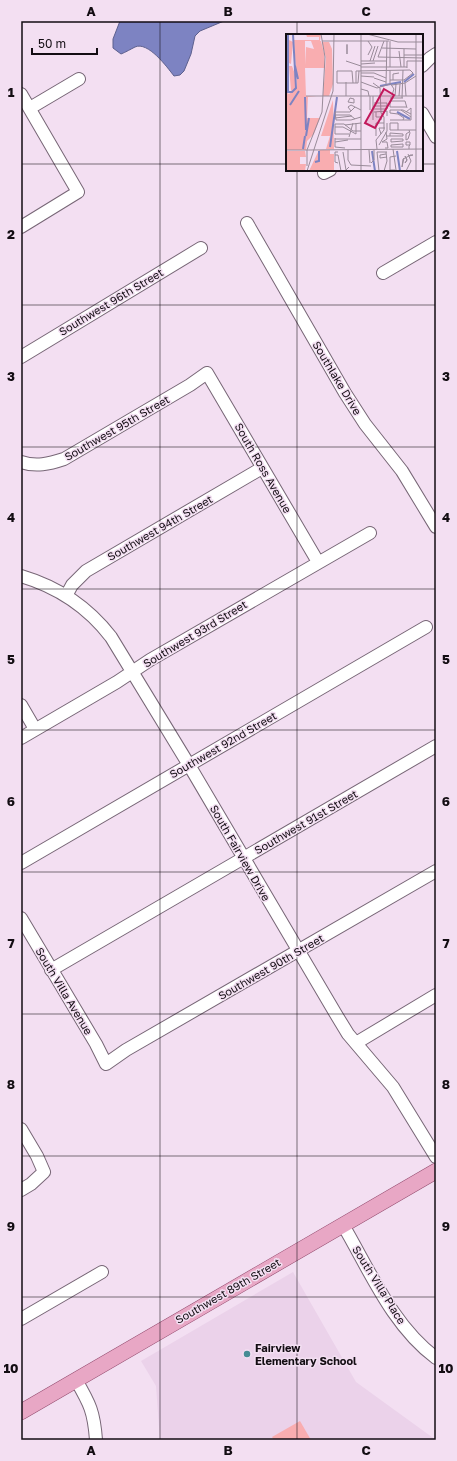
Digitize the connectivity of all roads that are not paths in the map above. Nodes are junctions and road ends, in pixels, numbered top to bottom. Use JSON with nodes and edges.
{"nodes":[{"id":1,"x":436,"y":54,"type":"edge"},
{"id":2,"x":423,"y":65,"type":"edge"},
{"id":3,"x":79,"y":79,"type":"dead end"},
{"id":4,"x":21,"y":94,"type":"edge"},
{"id":5,"x":30,"y":108,"type":"junction"},
{"id":6,"x":423,"y":117,"type":"edge"},
{"id":7,"x":436,"y":137,"type":"edge"},
{"id":8,"x":247,"y":223,"type":"dead end"},
{"id":9,"x":21,"y":227,"type":"edge"},
{"id":10,"x":436,"y":242,"type":"edge"},
{"id":11,"x":201,"y":248,"type":"dead end"},
{"id":12,"x":383,"y":273,"type":"dead end"},
{"id":13,"x":21,"y":357,"type":"edge"},
{"id":14,"x":207,"y":373,"type":"joint"},
{"id":15,"x":21,"y":462,"type":"edge"},
{"id":16,"x":262,"y":468,"type":"junction"},
{"id":17,"x":436,"y":527,"type":"edge"},
{"id":18,"x":370,"y":533,"type":"dead end"},
{"id":19,"x":318,"y":562,"type":"junction"},
{"id":20,"x":21,"y":576,"type":"edge"},
{"id":21,"x":66,"y":596,"type":"junction"},
{"id":22,"x":426,"y":627,"type":"dead end"},
{"id":23,"x":133,"y":672,"type":"junction"},
{"id":24,"x":21,"y":705,"type":"edge"},
{"id":25,"x":36,"y":729,"type":"junction"},
{"id":26,"x":21,"y":738,"type":"edge"},
{"id":27,"x":436,"y":746,"type":"edge"},
{"id":28,"x":189,"y":765,"type":"junction"},
{"id":29,"x":243,"y":858,"type":"junction"},
{"id":30,"x":21,"y":863,"type":"edge"},
{"id":31,"x":436,"y":871,"type":"edge"},
{"id":32,"x":21,"y":918,"type":"edge"},
{"id":33,"x":298,"y":951,"type":"junction"},
{"id":34,"x":51,"y":970,"type":"junction"},
{"id":35,"x":436,"y":995,"type":"edge"},
{"id":36,"x":356,"y":1043,"type":"junction"},
{"id":37,"x":106,"y":1064,"type":"joint"},
{"id":38,"x":21,"y":1129,"type":"edge"},
{"id":39,"x":436,"y":1157,"type":"edge"},
{"id":40,"x":436,"y":1171,"type":"edge"},
{"id":41,"x":21,"y":1190,"type":"edge"},
{"id":42,"x":343,"y":1225,"type":"junction"},
{"id":43,"x":102,"y":1272,"type":"dead end"},
{"id":44,"x":21,"y":1319,"type":"edge"},
{"id":45,"x":436,"y":1358,"type":"edge"},
{"id":46,"x":76,"y":1380,"type":"junction"},
{"id":47,"x":21,"y":1412,"type":"edge"},
{"id":48,"x":96,"y":1440,"type":"edge"}],
"edges":[{"from":1,"to":2,"type":"street"},
{"from":3,"to":5,"type":"street"},
{"from":4,"to":5,"type":"street"},
{"from":5,"to":9,"type":"street"},
{"from":6,"to":7,"type":"street"},
{"from":8,"to":17,"type":"street","name":"Southlake Drive"},
{"from":10,"to":12,"type":"street"},
{"from":11,"to":13,"type":"street","name":"Southwest 96th Street"},
{"from":14,"to":15,"type":"street","name":"Southwest 95th Street"},
{"from":14,"to":16,"type":"street","name":"South Ross Avenue"},
{"from":16,"to":19,"type":"street","name":"South Ross Avenue"},
{"from":16,"to":21,"type":"street","name":"Southwest 94th Street"},
{"from":18,"to":19,"type":"street","name":"Southwest 93rd Street"},
{"from":19,"to":23,"type":"street","name":"Southwest 93rd Street"},
{"from":20,"to":21,"type":"street","name":"South Fairview Drive"},
{"from":21,"to":23,"type":"street","name":"South Fairview Drive"},
{"from":22,"to":28,"type":"street","name":"Southwest 92nd Street"},
{"from":23,"to":25,"type":"street","name":"Southwest 93rd Street"},
{"from":23,"to":28,"type":"street","name":"South Fairview Drive"},
{"from":24,"to":25,"type":"street"},
{"from":25,"to":26,"type":"street","name":"Southwest 93rd Street"},
{"from":27,"to":29,"type":"street","name":"Southwest 91st Street"},
{"from":28,"to":29,"type":"street","name":"South Fairview Drive"},
{"from":28,"to":30,"type":"street","name":"Southwest 92nd Street"},
{"from":29,"to":33,"type":"street","name":"South Fairview Drive"},
{"from":29,"to":34,"type":"street","name":"Southwest 91st Street"},
{"from":31,"to":33,"type":"street","name":"Southwest 90th Street"},
{"from":32,"to":34,"type":"street","name":"South Villa Avenue"},
{"from":33,"to":36,"type":"street","name":"South Fairview Drive"},
{"from":33,"to":37,"type":"street","name":"Southwest 90th Street"},
{"from":34,"to":37,"type":"street","name":"South Villa Avenue"},
{"from":35,"to":36,"type":"street"},
{"from":36,"to":39,"type":"street","name":"South Fairview Drive"},
{"from":38,"to":41,"type":"street"},
{"from":40,"to":42,"type":"main road","name":"Southwest 89th Street"},
{"from":42,"to":45,"type":"street","name":"South Villa Place"},
{"from":42,"to":46,"type":"main road","name":"Southwest 89th Street"},
{"from":43,"to":44,"type":"street"},
{"from":46,"to":47,"type":"main road","name":"Southwest 89th Street"},
{"from":46,"to":48,"type":"street"}]}
